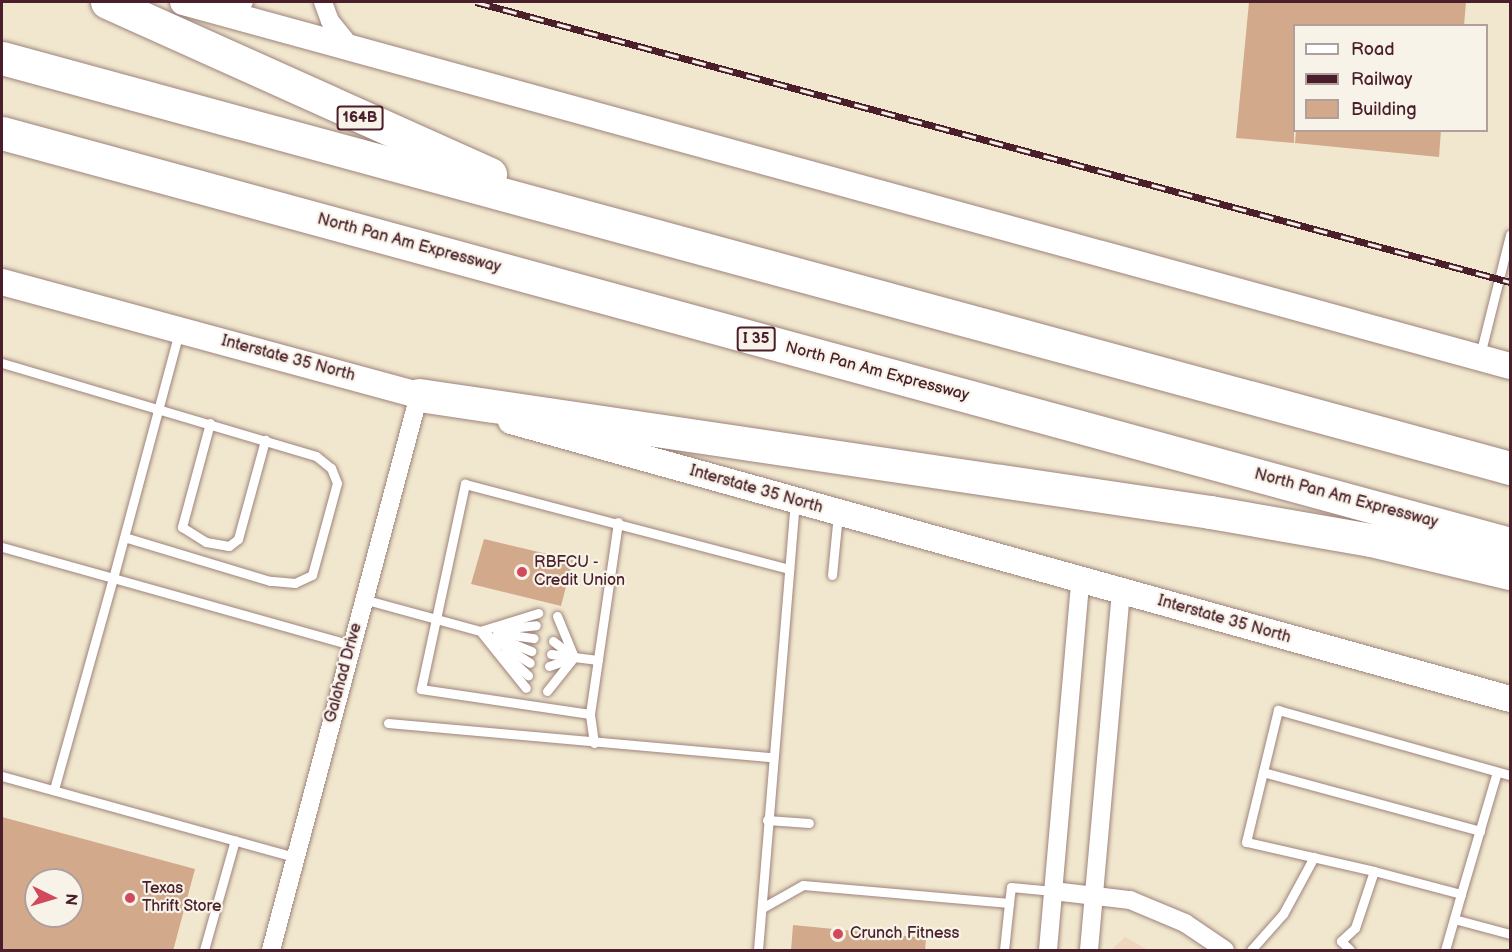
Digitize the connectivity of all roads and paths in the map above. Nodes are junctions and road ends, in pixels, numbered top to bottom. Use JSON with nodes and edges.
{"nodes":[{"id":1,"x":107,"y":2,"type":"edge"},
{"id":2,"x":183,"y":2,"type":"edge"},
{"id":3,"x":244,"y":2,"type":"edge"},
{"id":4,"x":323,"y":2,"type":"edge"},
{"id":5,"x":217,"y":10,"type":"junction"},
{"id":6,"x":356,"y":53,"type":"junction"},
{"id":7,"x":2,"y":58,"type":"edge"},
{"id":8,"x":2,"y":133,"type":"edge"},
{"id":9,"x":616,"y":226,"type":"junction"},
{"id":10,"x":1510,"y":235,"type":"edge"},
{"id":11,"x":2,"y":282,"type":"edge"},
{"id":12,"x":180,"y":330,"type":"junction"},
{"id":13,"x":1480,"y":358,"type":"junction"},
{"id":14,"x":2,"y":363,"type":"edge"},
{"id":15,"x":1510,"y":366,"type":"edge"},
{"id":16,"x":419,"y":395,"type":"junction"},
{"id":17,"x":159,"y":406,"type":"junction"},
{"id":18,"x":210,"y":423,"type":"junction"},
{"id":19,"x":265,"y":440,"type":"junction"},
{"id":20,"x":1510,"y":468,"type":"edge"},
{"id":21,"x":795,"y":501,"type":"junction"},
{"id":22,"x":839,"y":513,"type":"junction"},
{"id":23,"x":618,"y":522,"type":"junction"},
{"id":24,"x":124,"y":537,"type":"junction"},
{"id":25,"x":1510,"y":544,"type":"edge"},
{"id":26,"x":2,"y":547,"type":"edge"},
{"id":27,"x":789,"y":569,"type":"junction"},
{"id":28,"x":1510,"y":573,"type":"edge"},
{"id":29,"x":832,"y":575,"type":"dead end"},
{"id":30,"x":112,"y":578,"type":"junction"},
{"id":31,"x":1080,"y":581,"type":"junction"},
{"id":32,"x":1121,"y":592,"type":"junction"},
{"id":33,"x":363,"y":599,"type":"junction"},
{"id":34,"x":538,"y":613,"type":"dead end"},
{"id":35,"x":557,"y":616,"type":"dead end"},
{"id":36,"x":435,"y":619,"type":"junction"},
{"id":37,"x":536,"y":625,"type":"dead end"},
{"id":38,"x":554,"y":628,"type":"dead end"},
{"id":39,"x":480,"y":631,"type":"junction"},
{"id":40,"x":534,"y":638,"type":"dead end"},
{"id":41,"x":553,"y":641,"type":"dead end"},
{"id":42,"x":351,"y":645,"type":"junction"},
{"id":43,"x":532,"y":651,"type":"dead end"},
{"id":44,"x":551,"y":654,"type":"dead end"},
{"id":45,"x":574,"y":657,"type":"junction"},
{"id":46,"x":598,"y":660,"type":"junction"},
{"id":47,"x":530,"y":663,"type":"dead end"},
{"id":48,"x":549,"y":666,"type":"dead end"},
{"id":49,"x":528,"y":675,"type":"dead end"},
{"id":50,"x":548,"y":678,"type":"dead end"},
{"id":51,"x":526,"y":688,"type":"dead end"},
{"id":52,"x":547,"y":691,"type":"dead end"},
{"id":53,"x":1510,"y":699,"type":"edge"},
{"id":54,"x":590,"y":714,"type":"junction"},
{"id":55,"x":388,"y":723,"type":"dead end"},
{"id":56,"x":594,"y":743,"type":"junction"},
{"id":57,"x":771,"y":757,"type":"junction"},
{"id":58,"x":1263,"y":772,"type":"junction"},
{"id":59,"x":1497,"y":772,"type":"junction"},
{"id":60,"x":1510,"y":775,"type":"edge"},
{"id":61,"x":2,"y":776,"type":"edge"},
{"id":62,"x":54,"y":790,"type":"junction"},
{"id":63,"x":767,"y":820,"type":"junction"},
{"id":64,"x":809,"y":823,"type":"dead end"},
{"id":65,"x":1480,"y":831,"type":"junction"},
{"id":66,"x":235,"y":840,"type":"junction"},
{"id":67,"x":295,"y":857,"type":"junction"},
{"id":68,"x":1314,"y":858,"type":"junction"},
{"id":69,"x":1374,"y":871,"type":"junction"},
{"id":70,"x":1053,"y":891,"type":"junction"},
{"id":71,"x":1461,"y":894,"type":"junction"},
{"id":72,"x":1093,"y":896,"type":"junction"},
{"id":73,"x":1009,"y":903,"type":"junction"},
{"id":74,"x":762,"y":908,"type":"junction"},
{"id":75,"x":1454,"y":919,"type":"junction"},
{"id":76,"x":1510,"y":934,"type":"edge"},
{"id":77,"x":204,"y":951,"type":"edge"},
{"id":78,"x":271,"y":951,"type":"edge"},
{"id":79,"x":758,"y":951,"type":"edge"},
{"id":80,"x":1004,"y":951,"type":"edge"},
{"id":81,"x":1048,"y":951,"type":"edge"},
{"id":82,"x":1089,"y":951,"type":"edge"},
{"id":83,"x":1225,"y":951,"type":"edge"},
{"id":84,"x":1251,"y":951,"type":"edge"},
{"id":85,"x":1350,"y":951,"type":"edge"},
{"id":86,"x":1445,"y":951,"type":"edge"}],
"edges":[{"from":1,"to":9,"type":"highway","number":"164B"},
{"from":2,"to":5,"type":"main road"},
{"from":3,"to":5,"type":"street"},
{"from":4,"to":6,"type":"street"},
{"from":5,"to":6,"type":"main road"},
{"from":6,"to":13,"type":"main road"},
{"from":7,"to":9,"type":"highway"},
{"from":8,"to":25,"type":"highway","name":"North Pan Am Expressway","number":"I 35"},
{"from":9,"to":20,"type":"highway"},
{"from":10,"to":13,"type":"lane"},
{"from":11,"to":12,"type":"main road","name":"Interstate 35 North"},
{"from":12,"to":16,"type":"main road","name":"Interstate 35 North"},
{"from":12,"to":17,"type":"lane"},
{"from":13,"to":15,"type":"main road"},
{"from":14,"to":17,"type":"lane"},
{"from":16,"to":21,"type":"main road","name":"Interstate 35 North"},
{"from":16,"to":28,"type":"highway"},
{"from":16,"to":33,"type":"street","name":"Galahad Drive"},
{"from":17,"to":18,"type":"lane"},
{"from":17,"to":24,"type":"lane"},
{"from":18,"to":19,"type":"lane"},
{"from":18,"to":19,"type":"lane"},
{"from":19,"to":24,"type":"lane"},
{"from":21,"to":22,"type":"main road","name":"Interstate 35 North"},
{"from":21,"to":27,"type":"lane"},
{"from":22,"to":29,"type":"lane"},
{"from":22,"to":31,"type":"main road","name":"Interstate 35 North"},
{"from":23,"to":27,"type":"lane"},
{"from":23,"to":36,"type":"lane"},
{"from":23,"to":46,"type":"lane"},
{"from":24,"to":30,"type":"lane"},
{"from":26,"to":30,"type":"lane"},
{"from":27,"to":57,"type":"lane"},
{"from":30,"to":42,"type":"lane"},
{"from":30,"to":62,"type":"lane"},
{"from":31,"to":32,"type":"main road","name":"Interstate 35 North"},
{"from":31,"to":70,"type":"street"},
{"from":32,"to":53,"type":"main road","name":"Interstate 35 North"},
{"from":32,"to":72,"type":"street"},
{"from":33,"to":36,"type":"lane"},
{"from":33,"to":42,"type":"street","name":"Galahad Drive"},
{"from":34,"to":39,"type":"lane"},
{"from":35,"to":45,"type":"lane"},
{"from":36,"to":39,"type":"lane"},
{"from":36,"to":54,"type":"lane"},
{"from":37,"to":39,"type":"lane"},
{"from":38,"to":45,"type":"lane"},
{"from":39,"to":40,"type":"lane"},
{"from":39,"to":43,"type":"lane"},
{"from":39,"to":47,"type":"lane"},
{"from":39,"to":49,"type":"lane"},
{"from":39,"to":51,"type":"lane"},
{"from":41,"to":45,"type":"lane"},
{"from":42,"to":67,"type":"street","name":"Galahad Drive"},
{"from":44,"to":45,"type":"lane"},
{"from":45,"to":46,"type":"lane"},
{"from":45,"to":48,"type":"lane"},
{"from":45,"to":50,"type":"lane"},
{"from":45,"to":52,"type":"lane"},
{"from":46,"to":54,"type":"lane"},
{"from":54,"to":56,"type":"lane"},
{"from":55,"to":56,"type":"lane"},
{"from":56,"to":57,"type":"lane"},
{"from":57,"to":63,"type":"lane"},
{"from":58,"to":59,"type":"lane"},
{"from":58,"to":65,"type":"lane"},
{"from":58,"to":68,"type":"lane"},
{"from":59,"to":60,"type":"lane"},
{"from":59,"to":65,"type":"lane"},
{"from":61,"to":62,"type":"lane"},
{"from":62,"to":66,"type":"lane"},
{"from":63,"to":64,"type":"lane"},
{"from":63,"to":74,"type":"lane"},
{"from":65,"to":71,"type":"lane"},
{"from":66,"to":67,"type":"lane"},
{"from":66,"to":77,"type":"lane"},
{"from":67,"to":78,"type":"street","name":"Galahad Drive"},
{"from":68,"to":69,"type":"lane"},
{"from":68,"to":84,"type":"lane"},
{"from":69,"to":71,"type":"lane"},
{"from":69,"to":85,"type":"lane"},
{"from":70,"to":72,"type":"street"},
{"from":70,"to":73,"type":"lane"},
{"from":70,"to":81,"type":"street"},
{"from":71,"to":75,"type":"lane"},
{"from":72,"to":82,"type":"street"},
{"from":72,"to":83,"type":"street"},
{"from":73,"to":74,"type":"lane"},
{"from":73,"to":80,"type":"lane"},
{"from":74,"to":79,"type":"lane"},
{"from":75,"to":76,"type":"lane"},
{"from":75,"to":86,"type":"lane"}]}
